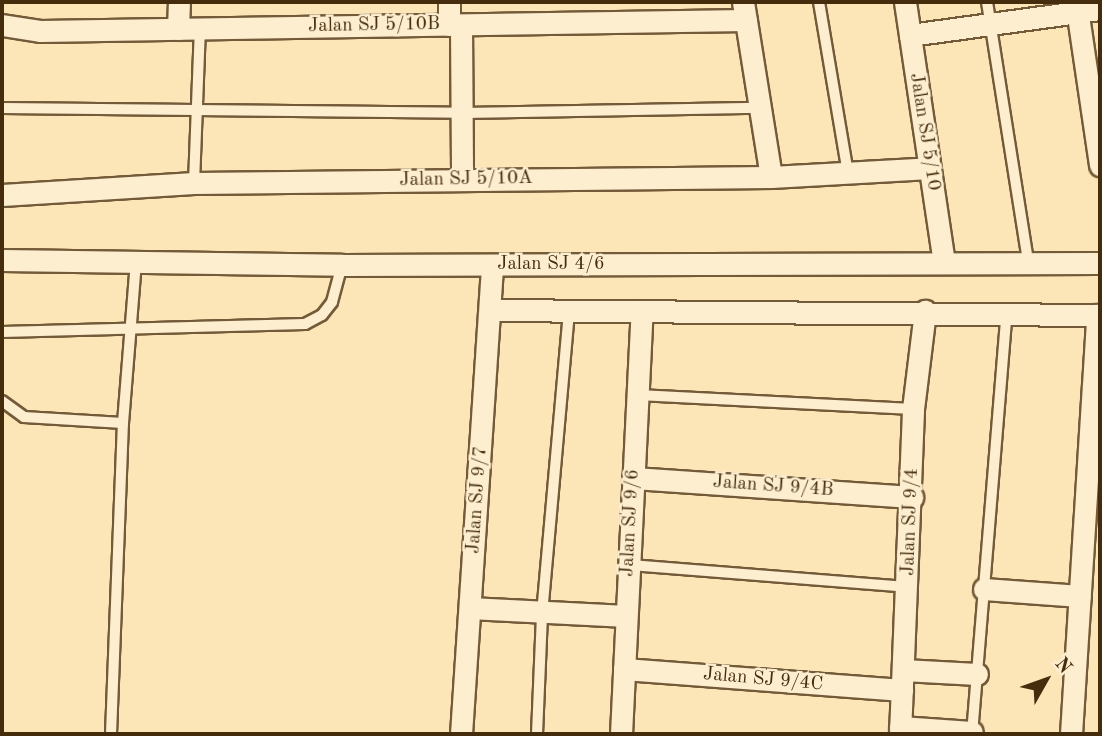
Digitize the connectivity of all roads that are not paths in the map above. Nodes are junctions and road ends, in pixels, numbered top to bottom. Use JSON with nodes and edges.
{"nodes":[{"id":1,"x":179,"y":2,"type":"edge"},
{"id":2,"x":449,"y":2,"type":"edge"},
{"id":3,"x":819,"y":2,"type":"edge"},
{"id":4,"x":905,"y":2,"type":"edge"},
{"id":5,"x":988,"y":2,"type":"edge"},
{"id":6,"x":1076,"y":7,"type":"edge"},
{"id":7,"x":1100,"y":9,"type":"edge"},
{"id":8,"x":745,"y":11,"type":"edge"},
{"id":9,"x":991,"y":24,"type":"junction"},
{"id":10,"x":2,"y":25,"type":"edge"},
{"id":11,"x":455,"y":25,"type":"junction"},
{"id":12,"x":178,"y":29,"type":"junction"},
{"id":13,"x":201,"y":29,"type":"junction"},
{"id":14,"x":910,"y":35,"type":"junction"},
{"id":15,"x":2,"y":108,"type":"edge"},
{"id":16,"x":760,"y":108,"type":"junction"},
{"id":17,"x":200,"y":110,"type":"junction"},
{"id":18,"x":462,"y":113,"type":"junction"},
{"id":19,"x":1100,"y":165,"type":"edge"},
{"id":20,"x":930,"y":168,"type":"junction"},
{"id":21,"x":848,"y":173,"type":"junction"},
{"id":22,"x":771,"y":177,"type":"junction"},
{"id":23,"x":462,"y":180,"type":"junction"},
{"id":24,"x":194,"y":183,"type":"junction"},
{"id":25,"x":2,"y":195,"type":"edge"},
{"id":26,"x":2,"y":260,"type":"edge"},
{"id":27,"x":136,"y":261,"type":"junction"},
{"id":28,"x":944,"y":262,"type":"junction"},
{"id":29,"x":1028,"y":262,"type":"junction"},
{"id":30,"x":1100,"y":262,"type":"edge"},
{"id":31,"x":342,"y":265,"type":"junction"},
{"id":32,"x":492,"y":265,"type":"junction"},
{"id":33,"x":491,"y":310,"type":"junction"},
{"id":34,"x":569,"y":311,"type":"junction"},
{"id":35,"x":925,"y":311,"type":"junction"},
{"id":36,"x":642,"y":312,"type":"junction"},
{"id":37,"x":1099,"y":315,"type":"edge"},
{"id":38,"x":1006,"y":316,"type":"junction"},
{"id":39,"x":132,"y":331,"type":"junction"},
{"id":40,"x":2,"y":332,"type":"edge"},
{"id":41,"x":638,"y":395,"type":"junction"},
{"id":42,"x":2,"y":401,"type":"edge"},
{"id":43,"x":913,"y":410,"type":"junction"},
{"id":44,"x":123,"y":423,"type":"junction"},
{"id":45,"x":634,"y":478,"type":"junction"},
{"id":46,"x":912,"y":497,"type":"junction"},
{"id":47,"x":629,"y":565,"type":"junction"},
{"id":48,"x":908,"y":587,"type":"junction"},
{"id":49,"x":984,"y":589,"type":"junction"},
{"id":50,"x":1087,"y":592,"type":"edge"},
{"id":51,"x":470,"y":608,"type":"junction"},
{"id":52,"x":542,"y":614,"type":"junction"},
{"id":53,"x":626,"y":616,"type":"junction"},
{"id":54,"x":624,"y":668,"type":"junction"},
{"id":55,"x":977,"y":674,"type":"junction"},
{"id":56,"x":903,"y":680,"type":"junction"},
{"id":57,"x":900,"y":731,"type":"edge"},
{"id":58,"x":972,"y":733,"type":"edge"},
{"id":59,"x":110,"y":734,"type":"edge"},
{"id":60,"x":461,"y":734,"type":"edge"},
{"id":61,"x":537,"y":734,"type":"edge"},
{"id":62,"x":621,"y":734,"type":"edge"},
{"id":63,"x":1071,"y":734,"type":"edge"}],
"edges":[{"from":1,"to":12,"type":"street"},
{"from":2,"to":11,"type":"street"},
{"from":3,"to":21,"type":"lane"},
{"from":4,"to":14,"type":"street","name":"Jalan SJ 5/10"},
{"from":5,"to":9,"type":"lane"},
{"from":6,"to":7,"type":"street"},
{"from":6,"to":9,"type":"street"},
{"from":6,"to":19,"type":"street"},
{"from":8,"to":11,"type":"street","name":"Jalan SJ 5/10B"},
{"from":8,"to":16,"type":"street"},
{"from":9,"to":14,"type":"street"},
{"from":9,"to":29,"type":"lane"},
{"from":10,"to":12,"type":"street","name":"Jalan SJ 5/10B"},
{"from":11,"to":13,"type":"street","name":"Jalan SJ 5/10B"},
{"from":11,"to":18,"type":"street"},
{"from":12,"to":13,"type":"street","name":"Jalan SJ 5/10B"},
{"from":13,"to":17,"type":"lane"},
{"from":14,"to":20,"type":"street","name":"Jalan SJ 5/10"},
{"from":15,"to":17,"type":"lane"},
{"from":16,"to":18,"type":"lane"},
{"from":16,"to":22,"type":"street"},
{"from":17,"to":18,"type":"lane"},
{"from":17,"to":24,"type":"lane"},
{"from":18,"to":23,"type":"street"},
{"from":20,"to":21,"type":"street","name":"Jalan SJ 5/10A"},
{"from":20,"to":28,"type":"street","name":"Jalan SJ 5/10"},
{"from":21,"to":22,"type":"street","name":"Jalan SJ 5/10A"},
{"from":22,"to":23,"type":"street","name":"Jalan SJ 5/10A"},
{"from":23,"to":24,"type":"street","name":"Jalan SJ 5/10A"},
{"from":24,"to":25,"type":"street","name":"Jalan SJ 5/10A"},
{"from":26,"to":27,"type":"street","name":"Jalan SJ 4/6"},
{"from":27,"to":31,"type":"street","name":"Jalan SJ 4/6"},
{"from":27,"to":39,"type":"lane"},
{"from":28,"to":29,"type":"street","name":"Jalan SJ 4/6"},
{"from":28,"to":32,"type":"street","name":"Jalan SJ 4/6"},
{"from":29,"to":30,"type":"street","name":"Jalan SJ 4/6"},
{"from":31,"to":32,"type":"street","name":"Jalan SJ 4/6"},
{"from":31,"to":39,"type":"lane"},
{"from":32,"to":33,"type":"street","name":"Jalan SJ 9/7"},
{"from":33,"to":34,"type":"street"},
{"from":33,"to":51,"type":"street","name":"Jalan SJ 9/7"},
{"from":34,"to":36,"type":"street"},
{"from":34,"to":52,"type":"lane"},
{"from":35,"to":36,"type":"street"},
{"from":35,"to":38,"type":"street"},
{"from":35,"to":43,"type":"street","name":"Jalan SJ 9/4"},
{"from":36,"to":41,"type":"street","name":"Jalan SJ 9/6"},
{"from":37,"to":38,"type":"street"},
{"from":37,"to":50,"type":"street"},
{"from":38,"to":49,"type":"lane"},
{"from":39,"to":40,"type":"lane"},
{"from":39,"to":44,"type":"lane"},
{"from":41,"to":43,"type":"lane"},
{"from":41,"to":45,"type":"street","name":"Jalan SJ 9/6"},
{"from":42,"to":44,"type":"lane"},
{"from":43,"to":46,"type":"street","name":"Jalan SJ 9/4"},
{"from":44,"to":59,"type":"lane"},
{"from":45,"to":46,"type":"street","name":"Jalan SJ 9/4B"},
{"from":45,"to":47,"type":"street","name":"Jalan SJ 9/6"},
{"from":46,"to":48,"type":"street","name":"Jalan SJ 9/4"},
{"from":47,"to":48,"type":"lane"},
{"from":47,"to":53,"type":"street","name":"Jalan SJ 9/6"},
{"from":48,"to":56,"type":"street","name":"Jalan SJ 9/4"},
{"from":49,"to":50,"type":"street"},
{"from":49,"to":55,"type":"lane"},
{"from":50,"to":63,"type":"street"},
{"from":51,"to":52,"type":"street"},
{"from":51,"to":60,"type":"street","name":"Jalan SJ 9/7"},
{"from":52,"to":53,"type":"street"},
{"from":52,"to":61,"type":"lane"},
{"from":53,"to":54,"type":"street","name":"Jalan SJ 9/6"},
{"from":54,"to":56,"type":"street","name":"Jalan SJ 9/4C"},
{"from":54,"to":62,"type":"street","name":"Jalan SJ 9/6"},
{"from":55,"to":56,"type":"street","name":"Jalan SJ 9/4C"},
{"from":55,"to":58,"type":"lane"},
{"from":56,"to":57,"type":"street","name":"Jalan SJ 9/4"},
{"from":57,"to":58,"type":"street"}]}
